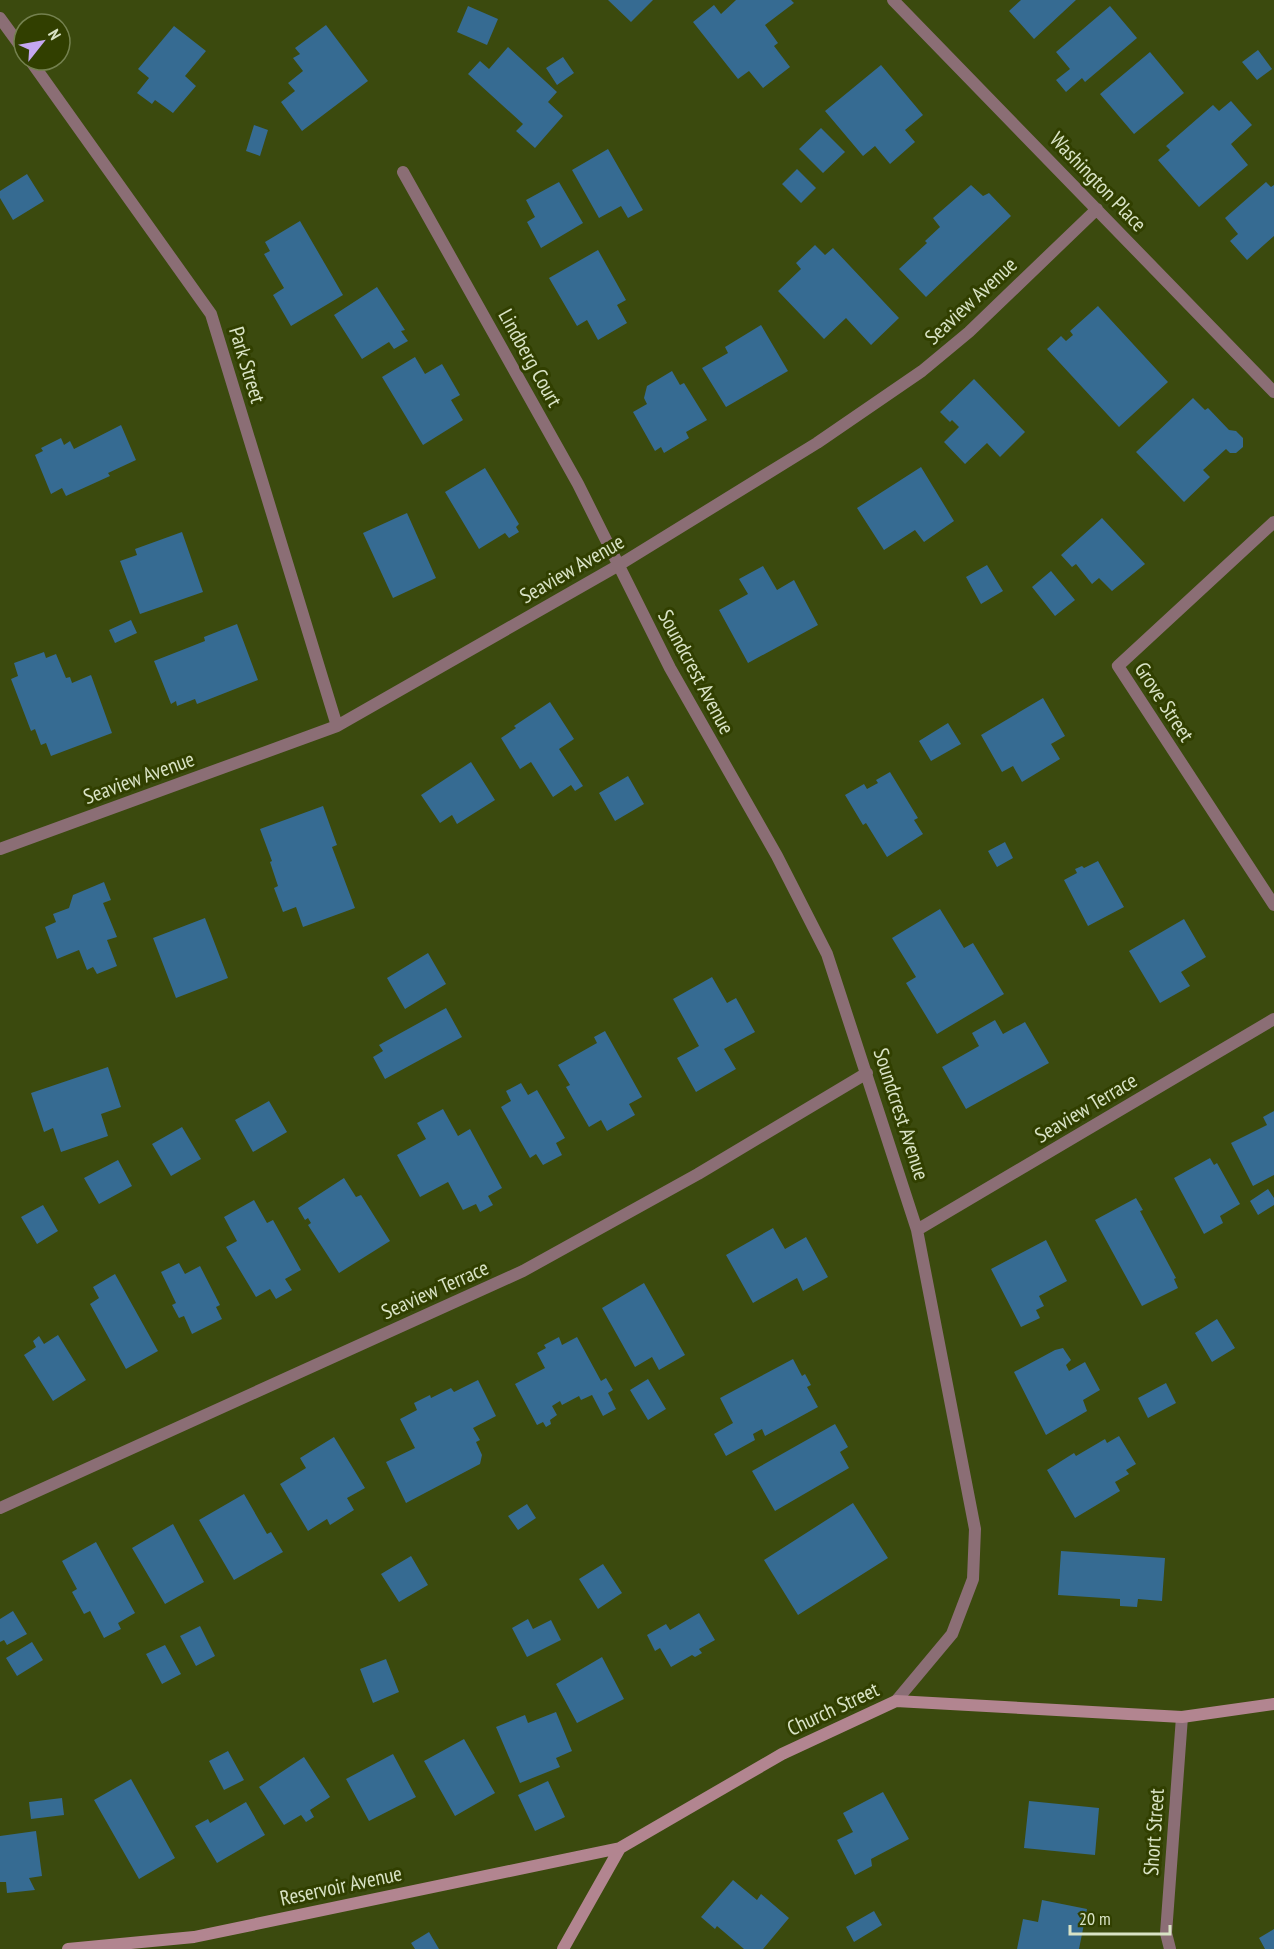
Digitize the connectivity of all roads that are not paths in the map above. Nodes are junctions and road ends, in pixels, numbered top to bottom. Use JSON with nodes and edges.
{"nodes":[{"id":1,"x":893,"y":0,"type":"edge"},
{"id":2,"x":0,"y":18,"type":"edge"},
{"id":3,"x":12,"y":34,"type":"edge"},
{"id":4,"x":39,"y":72,"type":"edge"},
{"id":5,"x":403,"y":172,"type":"dead end"},
{"id":6,"x":1097,"y":209,"type":"junction"},
{"id":7,"x":1274,"y":392,"type":"edge"},
{"id":8,"x":1274,"y":522,"type":"edge"},
{"id":9,"x":619,"y":565,"type":"junction"},
{"id":10,"x":337,"y":726,"type":"junction"},
{"id":11,"x":0,"y":849,"type":"edge"},
{"id":12,"x":1274,"y":905,"type":"edge"},
{"id":13,"x":1274,"y":1019,"type":"edge"},
{"id":14,"x":867,"y":1073,"type":"junction"},
{"id":15,"x":917,"y":1230,"type":"junction"},
{"id":16,"x":0,"y":1508,"type":"edge"},
{"id":17,"x":896,"y":1701,"type":"junction"},
{"id":18,"x":1274,"y":1704,"type":"edge"},
{"id":19,"x":1182,"y":1717,"type":"junction"},
{"id":20,"x":620,"y":1848,"type":"junction"},
{"id":21,"x":68,"y":1949,"type":"edge"},
{"id":22,"x":563,"y":1949,"type":"edge"},
{"id":23,"x":1170,"y":1949,"type":"edge"}],
"edges":[{"from":1,"to":6,"type":"street","name":"Washington Place"},
{"from":2,"to":3,"type":"street"},
{"from":4,"to":10,"type":"street","name":"Park Street"},
{"from":5,"to":9,"type":"street","name":"Lindberg Court"},
{"from":6,"to":7,"type":"street","name":"Washington Place"},
{"from":6,"to":9,"type":"street","name":"Seaview Avenue"},
{"from":8,"to":12,"type":"street","name":"Grove Street"},
{"from":9,"to":10,"type":"street","name":"Seaview Avenue"},
{"from":9,"to":14,"type":"street","name":"Soundcrest Avenue"},
{"from":10,"to":11,"type":"street","name":"Seaview Avenue"},
{"from":13,"to":15,"type":"street","name":"Seaview Terrace"},
{"from":14,"to":15,"type":"street","name":"Soundcrest Avenue"},
{"from":14,"to":16,"type":"street","name":"Seaview Terrace"},
{"from":15,"to":17,"type":"street","name":"Soundcrest Avenue"},
{"from":17,"to":19,"type":"main road","name":"Church Street"},
{"from":17,"to":20,"type":"main road","name":"Church Street"},
{"from":18,"to":19,"type":"main road","name":"Church Street"},
{"from":19,"to":23,"type":"street","name":"Short Street"},
{"from":20,"to":21,"type":"main road","name":"Reservoir Avenue"},
{"from":20,"to":22,"type":"main road"}]}
